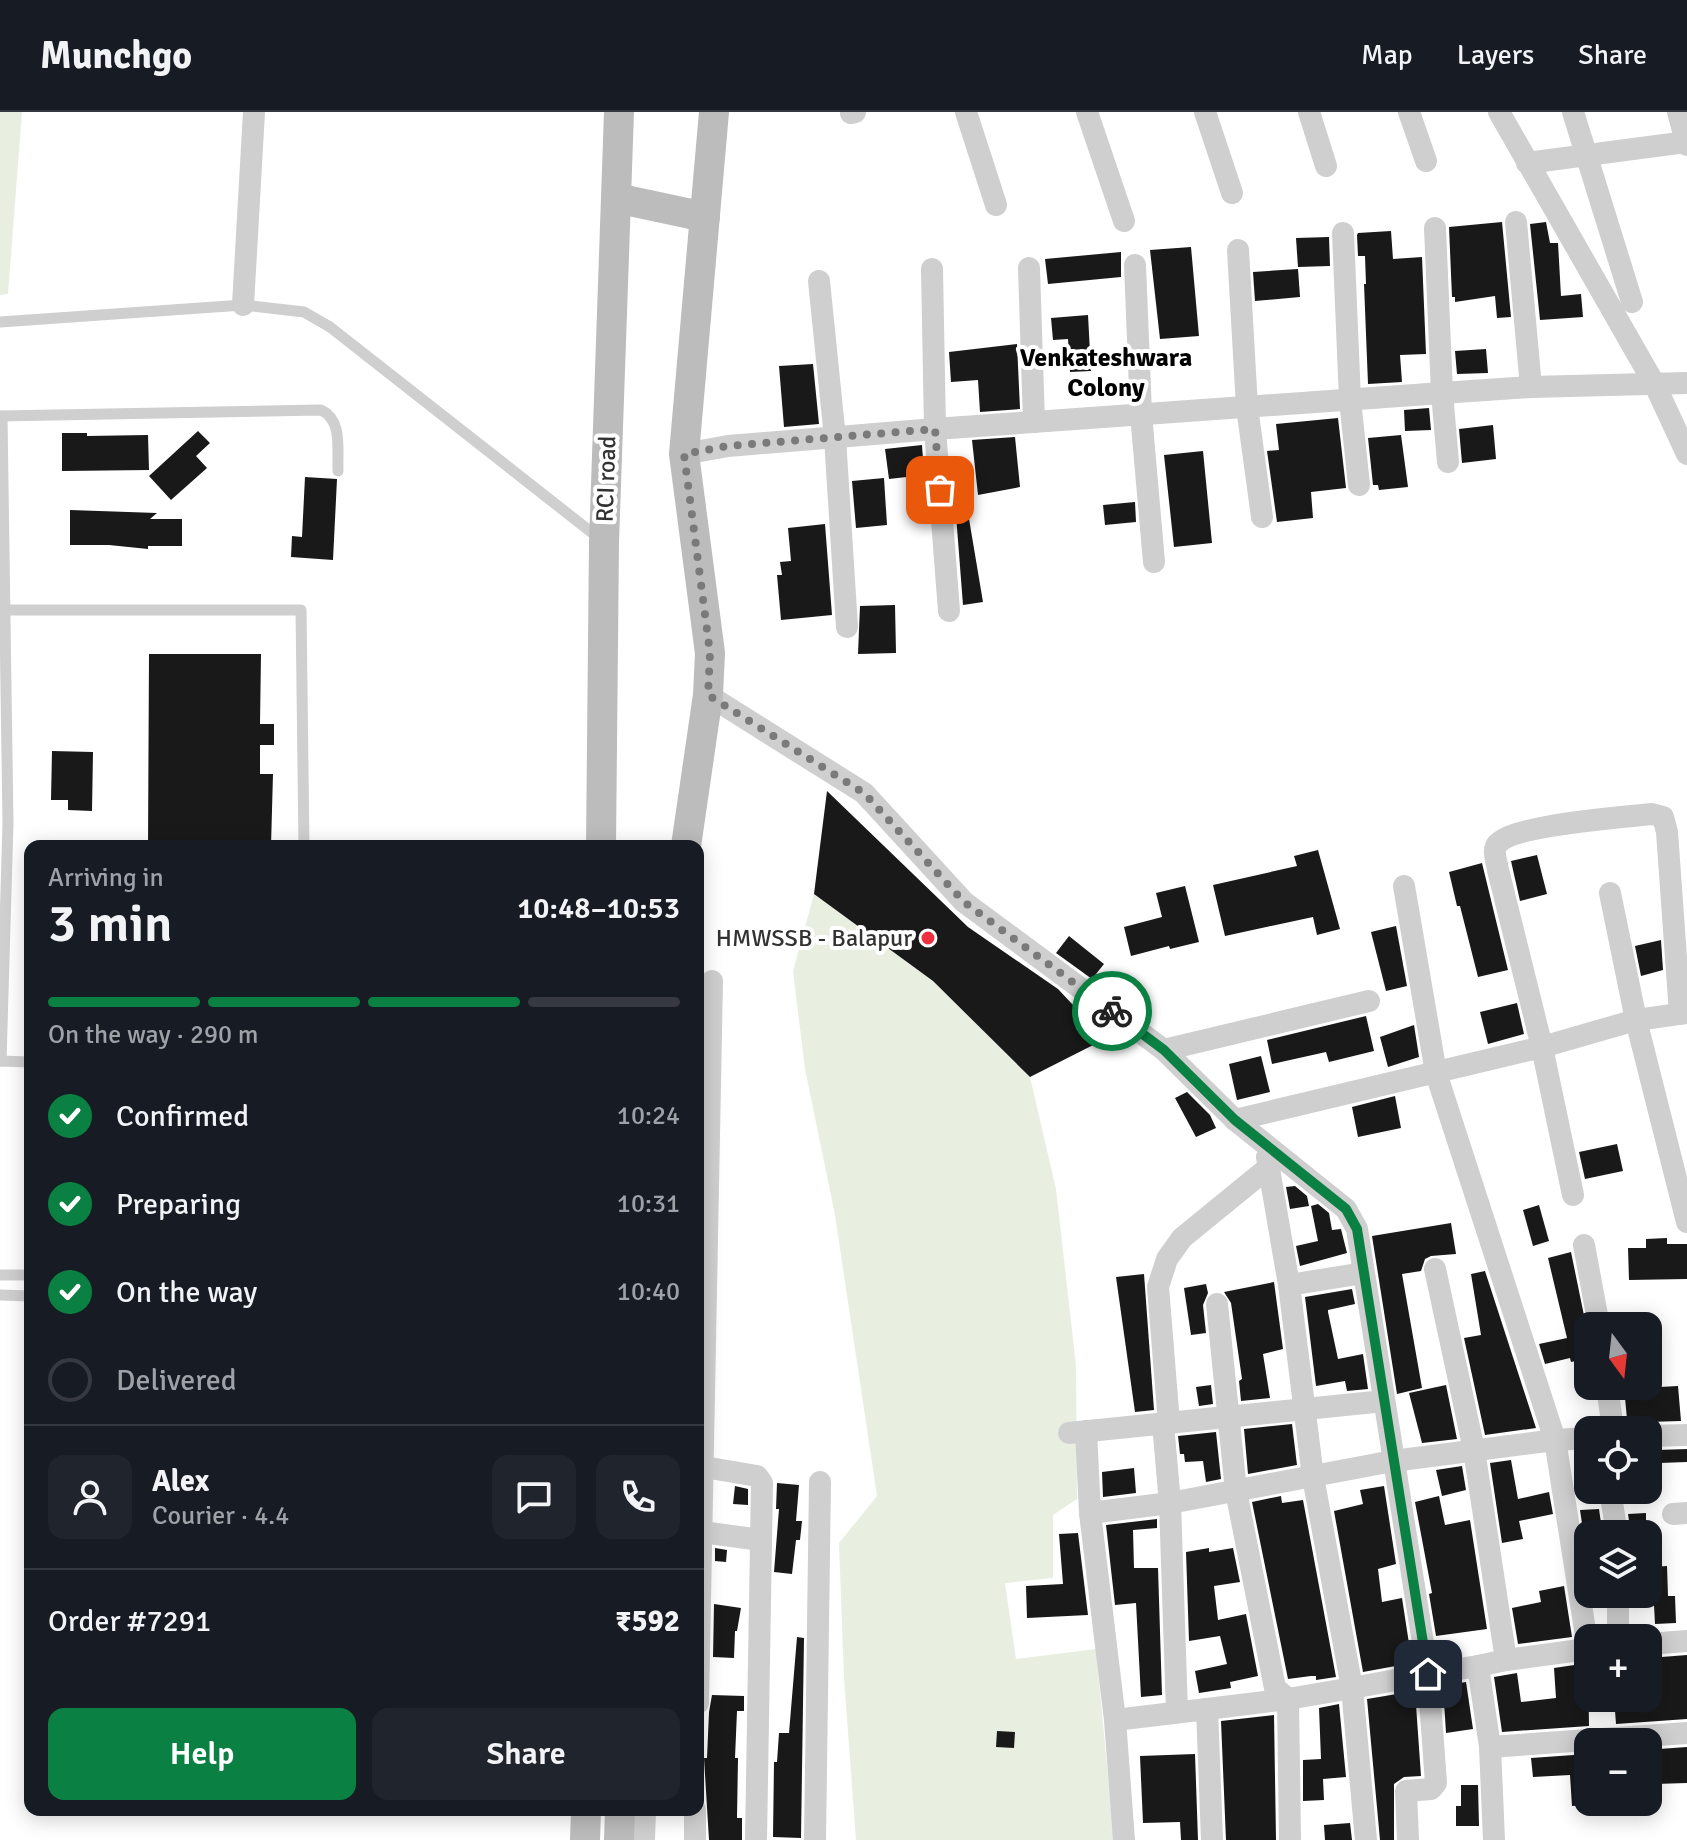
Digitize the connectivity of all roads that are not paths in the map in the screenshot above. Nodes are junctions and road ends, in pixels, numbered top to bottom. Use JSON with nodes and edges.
{"nodes":[{"id":1,"x":254,"y":112,"type":"edge"},
{"id":2,"x":619,"y":112,"type":"edge"},
{"id":3,"x":714,"y":112,"type":"edge"},
{"id":4,"x":966,"y":112,"type":"edge"},
{"id":5,"x":1087,"y":112,"type":"edge"},
{"id":6,"x":1205,"y":112,"type":"edge"},
{"id":7,"x":1309,"y":112,"type":"edge"},
{"id":8,"x":1409,"y":112,"type":"edge"},
{"id":9,"x":1499,"y":112,"type":"edge"},
{"id":10,"x":1573,"y":112,"type":"edge"},
{"id":11,"x":1678,"y":112,"type":"edge"},
{"id":12,"x":1687,"y":143,"type":"edge"},
{"id":13,"x":1586,"y":155,"type":"junction"},
{"id":14,"x":1426,"y":161,"type":"dead end"},
{"id":15,"x":1527,"y":163,"type":"junction"},
{"id":16,"x":1326,"y":166,"type":"dead end"},
{"id":17,"x":1232,"y":193,"type":"dead end"},
{"id":18,"x":616,"y":198,"type":"junction"},
{"id":19,"x":996,"y":205,"type":"dead end"},
{"id":20,"x":705,"y":217,"type":"junction"},
{"id":21,"x":1124,"y":221,"type":"dead end"},
{"id":22,"x":1516,"y":222,"type":"dead end"},
{"id":23,"x":1435,"y":228,"type":"dead end"},
{"id":24,"x":1343,"y":233,"type":"dead end"},
{"id":25,"x":1238,"y":250,"type":"dead end"},
{"id":26,"x":1135,"y":265,"type":"dead end"},
{"id":27,"x":1029,"y":268,"type":"dead end"},
{"id":28,"x":932,"y":269,"type":"dead end"},
{"id":29,"x":819,"y":281,"type":"dead end"},
{"id":30,"x":1632,"y":302,"type":"dead end"},
{"id":31,"x":243,"y":305,"type":"junction"},
{"id":32,"x":0,"y":322,"type":"edge"},
{"id":33,"x":1687,"y":383,"type":"edge"},
{"id":34,"x":1655,"y":385,"type":"junction"},
{"id":35,"x":1531,"y":387,"type":"junction"},
{"id":36,"x":1442,"y":393,"type":"junction"},
{"id":37,"x":1350,"y":400,"type":"junction"},
{"id":38,"x":1247,"y":407,"type":"junction"},
{"id":39,"x":1141,"y":414,"type":"junction"},
{"id":40,"x":1,"y":416,"type":"edge"},
{"id":41,"x":1034,"y":422,"type":"junction"},
{"id":42,"x":935,"y":429,"type":"junction"},
{"id":43,"x":835,"y":438,"type":"junction"},
{"id":44,"x":684,"y":454,"type":"junction"},
{"id":45,"x":1687,"y":454,"type":"edge"},
{"id":46,"x":1448,"y":462,"type":"dead end"},
{"id":47,"x":338,"y":471,"type":"dead end"},
{"id":48,"x":1359,"y":485,"type":"dead end"},
{"id":49,"x":1262,"y":517,"type":"dead end"},
{"id":50,"x":604,"y":542,"type":"junction"},
{"id":51,"x":1154,"y":562,"type":"dead end"},
{"id":52,"x":6,"y":610,"type":"junction"},
{"id":53,"x":949,"y":611,"type":"dead end"},
{"id":54,"x":847,"y":627,"type":"dead end"},
{"id":55,"x":708,"y":695,"type":"junction"},
{"id":56,"x":4,"y":712,"type":"edge"},
{"id":57,"x":1663,"y":817,"type":"junction"},
{"id":58,"x":1687,"y":823,"type":"edge"},
{"id":59,"x":304,"y":840,"type":"edge"},
{"id":60,"x":601,"y":840,"type":"edge"},
{"id":61,"x":687,"y":840,"type":"edge"},
{"id":62,"x":1404,"y":886,"type":"dead end"},
{"id":63,"x":1610,"y":893,"type":"dead end"},
{"id":64,"x":712,"y":981,"type":"dead end"},
{"id":65,"x":1369,"y":1001,"type":"dead end"},
{"id":66,"x":1683,"y":1014,"type":"edge"},
{"id":67,"x":1636,"y":1020,"type":"junction"},
{"id":68,"x":1542,"y":1047,"type":"junction"},
{"id":69,"x":1164,"y":1050,"type":"junction"},
{"id":70,"x":1,"y":1061,"type":"edge"},
{"id":71,"x":24,"y":1062,"type":"edge"},
{"id":72,"x":1436,"y":1073,"type":"junction"},
{"id":73,"x":1235,"y":1120,"type":"junction"},
{"id":74,"x":1265,"y":1144,"type":"junction"},
{"id":75,"x":1269,"y":1167,"type":"junction"},
{"id":76,"x":1573,"y":1195,"type":"dead end"},
{"id":77,"x":1687,"y":1222,"type":"edge"},
{"id":78,"x":1584,"y":1245,"type":"dead end"},
{"id":79,"x":1435,"y":1269,"type":"dead end"},
{"id":80,"x":1364,"y":1273,"type":"junction"},
{"id":81,"x":0,"y":1275,"type":"edge"},
{"id":82,"x":24,"y":1275,"type":"edge"},
{"id":83,"x":1289,"y":1285,"type":"junction"},
{"id":84,"x":0,"y":1295,"type":"edge"},
{"id":85,"x":24,"y":1296,"type":"edge"},
{"id":86,"x":1217,"y":1304,"type":"dead end"},
{"id":87,"x":1596,"y":1312,"type":"edge"},
{"id":88,"x":704,"y":1334,"type":"edge"},
{"id":89,"x":1384,"y":1401,"type":"junction"},
{"id":90,"x":1306,"y":1410,"type":"junction"},
{"id":91,"x":1228,"y":1418,"type":"junction"},
{"id":92,"x":1166,"y":1424,"type":"junction"},
{"id":93,"x":1687,"y":1435,"type":"edge"},
{"id":94,"x":1662,"y":1436,"type":"edge"},
{"id":95,"x":1574,"y":1439,"type":"edge"},
{"id":96,"x":1555,"y":1440,"type":"junction"},
{"id":97,"x":1474,"y":1450,"type":"junction"},
{"id":98,"x":1393,"y":1461,"type":"junction"},
{"id":99,"x":704,"y":1467,"type":"edge"},
{"id":100,"x":1313,"y":1477,"type":"junction"},
{"id":101,"x":820,"y":1482,"type":"dead end"},
{"id":102,"x":1236,"y":1491,"type":"junction"},
{"id":103,"x":1170,"y":1503,"type":"junction"},
{"id":104,"x":1090,"y":1513,"type":"junction"},
{"id":105,"x":704,"y":1532,"type":"edge"},
{"id":106,"x":761,"y":1540,"type":"junction"},
{"id":107,"x":1583,"y":1624,"type":"edge"},
{"id":108,"x":1687,"y":1641,"type":"edge"},
{"id":109,"x":1662,"y":1643,"type":"edge"},
{"id":110,"x":1574,"y":1651,"type":"edge"},
{"id":111,"x":1506,"y":1660,"type":"junction"},
{"id":112,"x":1478,"y":1666,"type":"junction"},
{"id":113,"x":1428,"y":1674,"type":"junction"},
{"id":114,"x":1352,"y":1688,"type":"junction"},
{"id":115,"x":1288,"y":1699,"type":"junction"},
{"id":116,"x":1207,"y":1709,"type":"junction"},
{"id":117,"x":1177,"y":1712,"type":"junction"},
{"id":118,"x":1115,"y":1720,"type":"junction"},
{"id":119,"x":1687,"y":1733,"type":"edge"},
{"id":120,"x":1490,"y":1747,"type":"junction"},
{"id":121,"x":586,"y":1816,"type":"edge"},
{"id":122,"x":620,"y":1816,"type":"edge"},
{"id":123,"x":645,"y":1816,"type":"edge"},
{"id":124,"x":695,"y":1816,"type":"edge"},
{"id":125,"x":585,"y":1840,"type":"edge"},
{"id":126,"x":619,"y":1840,"type":"edge"},
{"id":127,"x":644,"y":1840,"type":"edge"},
{"id":128,"x":695,"y":1840,"type":"edge"},
{"id":129,"x":756,"y":1840,"type":"edge"},
{"id":130,"x":815,"y":1840,"type":"edge"},
{"id":131,"x":1124,"y":1840,"type":"edge"},
{"id":132,"x":1212,"y":1840,"type":"edge"},
{"id":133,"x":1290,"y":1840,"type":"edge"},
{"id":134,"x":1366,"y":1840,"type":"edge"},
{"id":135,"x":1408,"y":1840,"type":"edge"},
{"id":136,"x":1494,"y":1840,"type":"edge"}],
"edges":[{"from":1,"to":31,"type":"street"},
{"from":2,"to":18,"type":"main road","name":"RCI road"},
{"from":3,"to":20,"type":"main road"},
{"from":4,"to":19,"type":"street"},
{"from":5,"to":21,"type":"street"},
{"from":6,"to":17,"type":"street"},
{"from":7,"to":16,"type":"street"},
{"from":8,"to":14,"type":"street"},
{"from":9,"to":15,"type":"street"},
{"from":10,"to":13,"type":"street"},
{"from":11,"to":12,"type":"street"},
{"from":12,"to":13,"type":"street"},
{"from":13,"to":15,"type":"street"},
{"from":13,"to":30,"type":"street"},
{"from":15,"to":34,"type":"street"},
{"from":18,"to":20,"type":"main road"},
{"from":18,"to":50,"type":"main road","name":"RCI road"},
{"from":20,"to":44,"type":"main road"},
{"from":22,"to":35,"type":"street"},
{"from":23,"to":36,"type":"street"},
{"from":24,"to":37,"type":"street"},
{"from":25,"to":38,"type":"street"},
{"from":26,"to":39,"type":"street"},
{"from":27,"to":41,"type":"street"},
{"from":28,"to":42,"type":"street"},
{"from":29,"to":43,"type":"street"},
{"from":31,"to":32,"type":"lane"},
{"from":31,"to":50,"type":"lane"},
{"from":33,"to":34,"type":"street"},
{"from":34,"to":35,"type":"street"},
{"from":34,"to":45,"type":"street"},
{"from":35,"to":36,"type":"street"},
{"from":36,"to":37,"type":"street"},
{"from":36,"to":46,"type":"street"},
{"from":37,"to":38,"type":"street"},
{"from":37,"to":48,"type":"street"},
{"from":38,"to":39,"type":"street"},
{"from":38,"to":49,"type":"street"},
{"from":39,"to":41,"type":"street"},
{"from":39,"to":51,"type":"street"},
{"from":40,"to":47,"type":"lane"},
{"from":40,"to":52,"type":"lane"},
{"from":41,"to":42,"type":"street"},
{"from":42,"to":43,"type":"street"},
{"from":42,"to":53,"type":"street"},
{"from":43,"to":44,"type":"street"},
{"from":43,"to":54,"type":"street"},
{"from":44,"to":55,"type":"main road"},
{"from":50,"to":60,"type":"main road","name":"RCI road"},
{"from":52,"to":56,"type":"lane"},
{"from":52,"to":59,"type":"lane"},
{"from":55,"to":61,"type":"main road"},
{"from":55,"to":69,"type":"street"},
{"from":56,"to":70,"type":"lane"},
{"from":57,"to":58,"type":"street"},
{"from":57,"to":66,"type":"street"},
{"from":57,"to":68,"type":"street"},
{"from":62,"to":72,"type":"street"},
{"from":63,"to":67,"type":"street"},
{"from":64,"to":88,"type":"street"},
{"from":65,"to":69,"type":"street"},
{"from":66,"to":67,"type":"street"},
{"from":67,"to":68,"type":"street"},
{"from":67,"to":77,"type":"street"},
{"from":68,"to":72,"type":"street"},
{"from":68,"to":76,"type":"street"},
{"from":69,"to":73,"type":"street"},
{"from":70,"to":71,"type":"lane"},
{"from":72,"to":73,"type":"street"},
{"from":72,"to":96,"type":"street"},
{"from":73,"to":74,"type":"street"},
{"from":74,"to":75,"type":"street"},
{"from":74,"to":80,"type":"street"},
{"from":75,"to":83,"type":"street"},
{"from":75,"to":92,"type":"street"},
{"from":78,"to":87,"type":"street"},
{"from":79,"to":97,"type":"street"},
{"from":80,"to":83,"type":"street"},
{"from":80,"to":89,"type":"street"},
{"from":81,"to":82,"type":"lane"},
{"from":83,"to":90,"type":"street"},
{"from":84,"to":85,"type":"lane"},
{"from":86,"to":91,"type":"street"},
{"from":89,"to":90,"type":"street"},
{"from":89,"to":98,"type":"street"},
{"from":90,"to":91,"type":"street"},
{"from":90,"to":100,"type":"street"},
{"from":91,"to":92,"type":"street"},
{"from":91,"to":102,"type":"street"},
{"from":92,"to":103,"type":"street"},
{"from":92,"to":104,"type":"street"},
{"from":93,"to":94,"type":"street"},
{"from":95,"to":96,"type":"street"},
{"from":96,"to":97,"type":"street"},
{"from":96,"to":107,"type":"street"},
{"from":97,"to":98,"type":"street"},
{"from":97,"to":111,"type":"street"},
{"from":98,"to":100,"type":"street"},
{"from":98,"to":113,"type":"street"},
{"from":99,"to":106,"type":"street"},
{"from":100,"to":102,"type":"street"},
{"from":100,"to":114,"type":"street"},
{"from":101,"to":130,"type":"street"},
{"from":102,"to":103,"type":"street"},
{"from":102,"to":115,"type":"street"},
{"from":103,"to":104,"type":"street"},
{"from":103,"to":117,"type":"street"},
{"from":104,"to":118,"type":"street"},
{"from":105,"to":106,"type":"street"},
{"from":106,"to":129,"type":"street"},
{"from":108,"to":109,"type":"street"},
{"from":110,"to":111,"type":"street"},
{"from":111,"to":112,"type":"street"},
{"from":112,"to":113,"type":"street"},
{"from":112,"to":120,"type":"street"},
{"from":113,"to":114,"type":"street"},
{"from":113,"to":135,"type":"street"},
{"from":114,"to":115,"type":"street"},
{"from":114,"to":134,"type":"street"},
{"from":115,"to":116,"type":"street"},
{"from":115,"to":133,"type":"street"},
{"from":116,"to":117,"type":"street"},
{"from":116,"to":132,"type":"street"},
{"from":117,"to":118,"type":"street"},
{"from":118,"to":131,"type":"street"},
{"from":119,"to":120,"type":"street"},
{"from":120,"to":136,"type":"street"},
{"from":121,"to":125,"type":"main road"},
{"from":122,"to":126,"type":"main road"},
{"from":123,"to":127,"type":"street"},
{"from":124,"to":128,"type":"street"}]}
